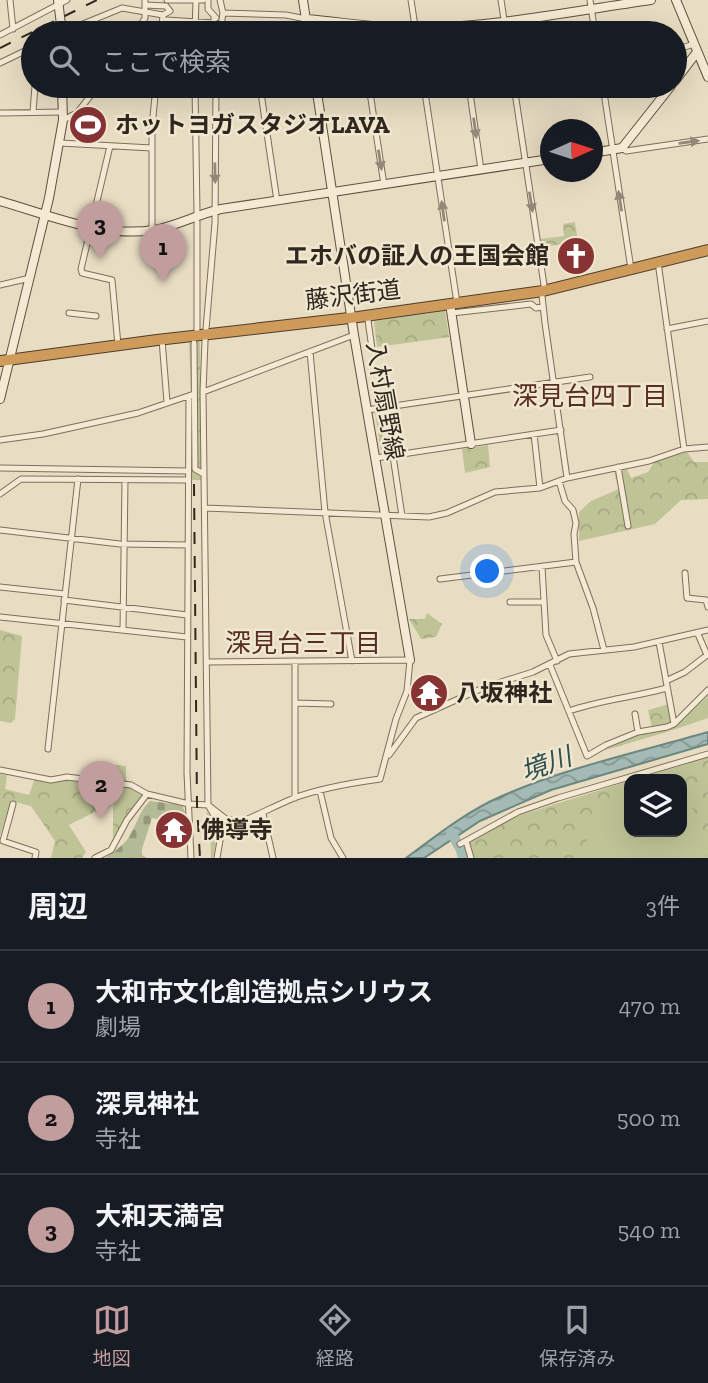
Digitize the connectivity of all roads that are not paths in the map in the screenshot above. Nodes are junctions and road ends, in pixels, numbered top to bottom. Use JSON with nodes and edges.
{"nodes":[{"id":1,"x":10,"y":0,"type":"edge"},
{"id":2,"x":67,"y":0,"type":"edge"},
{"id":3,"x":167,"y":0,"type":"edge"},
{"id":4,"x":196,"y":0,"type":"edge"},
{"id":5,"x":206,"y":0,"type":"edge"},
{"id":6,"x":220,"y":0,"type":"edge"},
{"id":7,"x":303,"y":0,"type":"edge"},
{"id":8,"x":411,"y":0,"type":"edge"},
{"id":9,"x":501,"y":0,"type":"edge"},
{"id":10,"x":650,"y":0,"type":"edge"},
{"id":11,"x":676,"y":0,"type":"edge"},
{"id":12,"x":58,"y":3,"type":"edge"},
{"id":13,"x":148,"y":4,"type":"edge"},
{"id":14,"x":591,"y":4,"type":"edge"},
{"id":15,"x":219,"y":16,"type":"junction"},
{"id":16,"x":165,"y":18,"type":"junction"},
{"id":17,"x":306,"y":19,"type":"junction"},
{"id":18,"x":27,"y":21,"type":"edge"},
{"id":19,"x":60,"y":21,"type":"edge"},
{"id":20,"x":89,"y":21,"type":"edge"},
{"id":21,"x":164,"y":21,"type":"edge"},
{"id":22,"x":188,"y":21,"type":"edge"},
{"id":23,"x":195,"y":21,"type":"edge"},
{"id":24,"x":215,"y":21,"type":"edge"},
{"id":25,"x":219,"y":21,"type":"edge"},
{"id":26,"x":324,"y":21,"type":"edge"},
{"id":27,"x":414,"y":21,"type":"edge"},
{"id":28,"x":504,"y":21,"type":"edge"},
{"id":29,"x":509,"y":21,"type":"edge"},
{"id":30,"x":685,"y":21,"type":"edge"},
{"id":31,"x":21,"y":24,"type":"edge"},
{"id":32,"x":687,"y":26,"type":"edge"},
{"id":33,"x":13,"y":29,"type":"junction"},
{"id":34,"x":0,"y":36,"type":"edge"},
{"id":35,"x":696,"y":48,"type":"junction"},
{"id":36,"x":687,"y":49,"type":"edge"},
{"id":37,"x":21,"y":53,"type":"edge"},
{"id":38,"x":687,"y":62,"type":"edge"},
{"id":39,"x":0,"y":63,"type":"edge"},
{"id":40,"x":708,"y":77,"type":"edge"},
{"id":41,"x":34,"y":98,"type":"edge"},
{"id":42,"x":62,"y":98,"type":"edge"},
{"id":43,"x":89,"y":98,"type":"edge"},
{"id":44,"x":155,"y":98,"type":"edge"},
{"id":45,"x":195,"y":98,"type":"edge"},
{"id":46,"x":216,"y":98,"type":"edge"},
{"id":47,"x":262,"y":98,"type":"edge"},
{"id":48,"x":318,"y":98,"type":"edge"},
{"id":49,"x":371,"y":98,"type":"edge"},
{"id":50,"x":426,"y":98,"type":"edge"},
{"id":51,"x":471,"y":98,"type":"edge"},
{"id":52,"x":516,"y":98,"type":"edge"},
{"id":53,"x":606,"y":98,"type":"edge"},
{"id":54,"x":661,"y":98,"type":"edge"},
{"id":55,"x":33,"y":112,"type":"junction"},
{"id":56,"x":0,"y":113,"type":"edge"},
{"id":57,"x":63,"y":116,"type":"junction"},
{"id":58,"x":708,"y":139,"type":"edge"},
{"id":59,"x":60,"y":143,"type":"junction"},
{"id":60,"x":110,"y":146,"type":"junction"},
{"id":61,"x":152,"y":148,"type":"junction"},
{"id":62,"x":617,"y":149,"type":"junction"},
{"id":63,"x":603,"y":151,"type":"edge"},
{"id":64,"x":540,"y":161,"type":"edge"},
{"id":65,"x":526,"y":163,"type":"junction"},
{"id":66,"x":481,"y":170,"type":"junction"},
{"id":67,"x":438,"y":176,"type":"junction"},
{"id":68,"x":384,"y":185,"type":"junction"},
{"id":69,"x":332,"y":192,"type":"junction"},
{"id":70,"x":0,"y":201,"type":"edge"},
{"id":71,"x":277,"y":201,"type":"junction"},
{"id":72,"x":215,"y":211,"type":"junction"},
{"id":73,"x":197,"y":213,"type":"dead end"},
{"id":74,"x":45,"y":214,"type":"junction"},
{"id":75,"x":197,"y":222,"type":"dead end"},
{"id":76,"x":91,"y":227,"type":"junction"},
{"id":77,"x":152,"y":230,"type":"junction"},
{"id":78,"x":708,"y":250,"type":"edge"},
{"id":79,"x":658,"y":262,"type":"junction"},
{"id":80,"x":631,"y":269,"type":"junction"},
{"id":81,"x":30,"y":278,"type":"junction"},
{"id":82,"x":0,"y":285,"type":"edge"},
{"id":83,"x":543,"y":291,"type":"junction"},
{"id":84,"x":453,"y":307,"type":"junction"},
{"id":85,"x":543,"y":307,"type":"junction"},
{"id":86,"x":69,"y":313,"type":"dead end"},
{"id":87,"x":96,"y":316,"type":"dead end"},
{"id":88,"x":351,"y":317,"type":"junction"},
{"id":89,"x":368,"y":320,"type":"dead end"},
{"id":90,"x":708,"y":321,"type":"edge"},
{"id":91,"x":667,"y":329,"type":"junction"},
{"id":92,"x":201,"y":332,"type":"junction"},
{"id":93,"x":354,"y":335,"type":"junction"},
{"id":94,"x":162,"y":340,"type":"junction"},
{"id":95,"x":194,"y":343,"type":"dead end"},
{"id":96,"x":118,"y":345,"type":"junction"},
{"id":97,"x":372,"y":349,"type":"dead end"},
{"id":98,"x":310,"y":352,"type":"junction"},
{"id":99,"x":5,"y":360,"type":"edge"},
{"id":100,"x":590,"y":377,"type":"dead end"},
{"id":101,"x":554,"y":383,"type":"junction"},
{"id":102,"x":203,"y":392,"type":"junction"},
{"id":103,"x":192,"y":395,"type":"junction"},
{"id":104,"x":464,"y":396,"type":"junction"},
{"id":105,"x":0,"y":399,"type":"edge"},
{"id":106,"x":167,"y":402,"type":"junction"},
{"id":107,"x":367,"y":410,"type":"junction"},
{"id":108,"x":561,"y":430,"type":"junction"},
{"id":109,"x":534,"y":434,"type":"junction"},
{"id":110,"x":0,"y":440,"type":"edge"},
{"id":111,"x":471,"y":444,"type":"junction"},
{"id":112,"x":708,"y":447,"type":"edge"},
{"id":113,"x":684,"y":449,"type":"junction"},
{"id":114,"x":393,"y":456,"type":"junction"},
{"id":115,"x":376,"y":458,"type":"junction"},
{"id":116,"x":618,"y":467,"type":"junction"},
{"id":117,"x":0,"y":468,"type":"edge"},
{"id":118,"x":191,"y":470,"type":"junction"},
{"id":119,"x":202,"y":473,"type":"dead end"},
{"id":120,"x":567,"y":478,"type":"junction"},
{"id":121,"x":78,"y":479,"type":"junction"},
{"id":122,"x":125,"y":480,"type":"junction"},
{"id":123,"x":188,"y":480,"type":"junction"},
{"id":124,"x":559,"y":481,"type":"junction"},
{"id":125,"x":540,"y":488,"type":"junction"},
{"id":126,"x":0,"y":494,"type":"edge"},
{"id":127,"x":205,"y":508,"type":"junction"},
{"id":128,"x":325,"y":512,"type":"junction"},
{"id":129,"x":386,"y":514,"type":"junction"},
{"id":130,"x":402,"y":516,"type":"junction"},
{"id":131,"x":628,"y":526,"type":"dead end"},
{"id":132,"x":0,"y":530,"type":"edge"},
{"id":133,"x":71,"y":537,"type":"junction"},
{"id":134,"x":124,"y":544,"type":"junction"},
{"id":135,"x":188,"y":545,"type":"junction"},
{"id":136,"x":576,"y":562,"type":"junction"},
{"id":137,"x":542,"y":567,"type":"junction"},
{"id":138,"x":685,"y":573,"type":"dead end"},
{"id":139,"x":440,"y":579,"type":"dead end"},
{"id":140,"x":0,"y":587,"type":"edge"},
{"id":141,"x":65,"y":597,"type":"junction"},
{"id":142,"x":510,"y":602,"type":"dead end"},
{"id":143,"x":544,"y":602,"type":"junction"},
{"id":144,"x":708,"y":607,"type":"edge"},
{"id":145,"x":124,"y":608,"type":"junction"},
{"id":146,"x":187,"y":615,"type":"junction"},
{"id":147,"x":0,"y":617,"type":"edge"},
{"id":148,"x":62,"y":623,"type":"junction"},
{"id":149,"x":123,"y":630,"type":"junction"},
{"id":150,"x":708,"y":630,"type":"edge"},
{"id":151,"x":698,"y":634,"type":"junction"},
{"id":152,"x":187,"y":637,"type":"junction"},
{"id":153,"x":659,"y":642,"type":"junction"},
{"id":154,"x":604,"y":650,"type":"junction"},
{"id":155,"x":410,"y":660,"type":"junction"},
{"id":156,"x":295,"y":661,"type":"junction"},
{"id":157,"x":352,"y":661,"type":"junction"},
{"id":158,"x":557,"y":661,"type":"junction"},
{"id":159,"x":208,"y":662,"type":"junction"},
{"id":160,"x":550,"y":665,"type":"junction"},
{"id":161,"x":667,"y":685,"type":"junction"},
{"id":162,"x":708,"y":691,"type":"edge"},
{"id":163,"x":295,"y":704,"type":"junction"},
{"id":164,"x":331,"y":704,"type":"dead end"},
{"id":165,"x":569,"y":711,"type":"junction"},
{"id":166,"x":635,"y":714,"type":"dead end"},
{"id":167,"x":674,"y":724,"type":"junction"},
{"id":168,"x":638,"y":732,"type":"junction"},
{"id":169,"x":48,"y":749,"type":"dead end"},
{"id":170,"x":708,"y":754,"type":"edge"},
{"id":171,"x":387,"y":758,"type":"junction"},
{"id":172,"x":0,"y":770,"type":"edge"},
{"id":173,"x":320,"y":791,"type":"junction"},
{"id":174,"x":147,"y":794,"type":"junction"},
{"id":175,"x":295,"y":798,"type":"junction"},
{"id":176,"x":13,"y":804,"type":"dead end"},
{"id":177,"x":189,"y":804,"type":"junction"},
{"id":178,"x":208,"y":804,"type":"junction"},
{"id":179,"x":263,"y":814,"type":"junction"},
{"id":180,"x":242,"y":822,"type":"junction"},
{"id":181,"x":222,"y":829,"type":"junction"},
{"id":182,"x":35,"y":858,"type":"edge"},
{"id":183,"x":95,"y":858,"type":"edge"},
{"id":184,"x":191,"y":858,"type":"edge"},
{"id":185,"x":216,"y":858,"type":"edge"},
{"id":186,"x":274,"y":858,"type":"edge"},
{"id":187,"x":343,"y":858,"type":"edge"},
{"id":188,"x":471,"y":858,"type":"edge"}],
"edges":[{"from":1,"to":33,"type":"street"},
{"from":2,"to":12,"type":"street"},
{"from":3,"to":4,"type":"street"},
{"from":4,"to":5,"type":"street"},
{"from":4,"to":23,"type":"street"},
{"from":5,"to":15,"type":"street"},
{"from":6,"to":15,"type":"street"},
{"from":7,"to":17,"type":"street"},
{"from":8,"to":27,"type":"street"},
{"from":9,"to":28,"type":"street"},
{"from":10,"to":14,"type":"street"},
{"from":11,"to":30,"type":"street"},
{"from":12,"to":18,"type":"street"},
{"from":12,"to":19,"type":"street"},
{"from":13,"to":16,"type":"street"},
{"from":13,"to":20,"type":"street"},
{"from":14,"to":29,"type":"street"},
{"from":15,"to":17,"type":"street"},
{"from":15,"to":24,"type":"street"},
{"from":15,"to":25,"type":"street"},
{"from":16,"to":21,"type":"street"},
{"from":16,"to":22,"type":"street"},
{"from":17,"to":26,"type":"street"},
{"from":31,"to":33,"type":"street"},
{"from":32,"to":35,"type":"street"},
{"from":33,"to":34,"type":"street"},
{"from":35,"to":36,"type":"street"},
{"from":35,"to":38,"type":"street"},
{"from":35,"to":40,"type":"street"},
{"from":37,"to":39,"type":"street"},
{"from":41,"to":55,"type":"street"},
{"from":42,"to":57,"type":"street"},
{"from":43,"to":57,"type":"street"},
{"from":44,"to":61,"type":"street"},
{"from":45,"to":73,"type":"street"},
{"from":46,"to":72,"type":"street","one_way":true},
{"from":47,"to":71,"type":"street"},
{"from":48,"to":69,"type":"street","name":"入村扇野線"},
{"from":49,"to":68,"type":"street","one_way":true},
{"from":50,"to":67,"type":"street"},
{"from":51,"to":66,"type":"street","one_way":true},
{"from":52,"to":65,"type":"street"},
{"from":53,"to":62,"type":"street"},
{"from":54,"to":62,"type":"street"},
{"from":55,"to":56,"type":"street"},
{"from":55,"to":57,"type":"street"},
{"from":57,"to":59,"type":"street"},
{"from":62,"to":58,"type":"street","one_way":true},
{"from":59,"to":60,"type":"street"},
{"from":59,"to":74,"type":"street"},
{"from":60,"to":61,"type":"street"},
{"from":60,"to":76,"type":"street"},
{"from":61,"to":77,"type":"street"},
{"from":62,"to":63,"type":"street"},
{"from":80,"to":62,"type":"street","one_way":true},
{"from":64,"to":65,"type":"street"},
{"from":65,"to":66,"type":"street"},
{"from":65,"to":83,"type":"street","one_way":true},
{"from":66,"to":67,"type":"street"},
{"from":67,"to":68,"type":"street"},
{"from":84,"to":67,"type":"street","one_way":true},
{"from":68,"to":69,"type":"street"},
{"from":69,"to":71,"type":"street"},
{"from":69,"to":88,"type":"street","name":"入村扇野線"},
{"from":70,"to":74,"type":"street"},
{"from":71,"to":72,"type":"street"},
{"from":72,"to":77,"type":"street"},
{"from":72,"to":92,"type":"street"},
{"from":74,"to":76,"type":"street"},
{"from":74,"to":81,"type":"street"},
{"from":75,"to":92,"type":"street"},
{"from":76,"to":77,"type":"street"},
{"from":76,"to":96,"type":"street"},
{"from":78,"to":79,"type":"highway","name":"藤沢街道"},
{"from":79,"to":80,"type":"highway","name":"藤沢街道"},
{"from":79,"to":91,"type":"street"},
{"from":80,"to":83,"type":"highway","name":"藤沢街道"},
{"from":81,"to":82,"type":"street"},
{"from":81,"to":99,"type":"street"},
{"from":83,"to":84,"type":"highway","name":"藤沢街道"},
{"from":83,"to":85,"type":"street"},
{"from":84,"to":85,"type":"street"},
{"from":84,"to":88,"type":"highway","name":"藤沢街道"},
{"from":84,"to":104,"type":"street"},
{"from":85,"to":101,"type":"street"},
{"from":86,"to":87,"type":"street"},
{"from":88,"to":92,"type":"highway","name":"藤沢街道"},
{"from":88,"to":93,"type":"street","name":"入村扇野線"},
{"from":89,"to":97,"type":"street"},
{"from":90,"to":91,"type":"street"},
{"from":91,"to":113,"type":"street"},
{"from":92,"to":94,"type":"highway","name":"藤沢街道"},
{"from":92,"to":102,"type":"street"},
{"from":93,"to":98,"type":"street"},
{"from":93,"to":107,"type":"street","name":"入村扇野線"},
{"from":94,"to":96,"type":"highway","name":"藤沢街道"},
{"from":94,"to":106,"type":"street"},
{"from":95,"to":103,"type":"street"},
{"from":96,"to":99,"type":"highway","name":"藤沢街道"},
{"from":98,"to":102,"type":"street"},
{"from":98,"to":128,"type":"street"},
{"from":99,"to":105,"type":"street"},
{"from":100,"to":101,"type":"street"},
{"from":101,"to":104,"type":"street"},
{"from":101,"to":108,"type":"street"},
{"from":102,"to":127,"type":"street"},
{"from":103,"to":106,"type":"street"},
{"from":103,"to":118,"type":"street"},
{"from":104,"to":107,"type":"street"},
{"from":104,"to":111,"type":"street"},
{"from":106,"to":110,"type":"street"},
{"from":107,"to":115,"type":"street","name":"入村扇野線"},
{"from":108,"to":109,"type":"street"},
{"from":108,"to":120,"type":"street"},
{"from":109,"to":111,"type":"street"},
{"from":109,"to":125,"type":"street"},
{"from":111,"to":114,"type":"street"},
{"from":112,"to":113,"type":"street"},
{"from":113,"to":116,"type":"street"},
{"from":114,"to":115,"type":"street"},
{"from":114,"to":130,"type":"street"},
{"from":115,"to":129,"type":"street","name":"入村扇野線"},
{"from":116,"to":120,"type":"street"},
{"from":116,"to":131,"type":"street"},
{"from":117,"to":118,"type":"street"},
{"from":118,"to":119,"type":"street"},
{"from":118,"to":123,"type":"street"},
{"from":120,"to":124,"type":"street"},
{"from":121,"to":122,"type":"street"},
{"from":121,"to":126,"type":"street"},
{"from":121,"to":133,"type":"street"},
{"from":122,"to":123,"type":"street"},
{"from":122,"to":134,"type":"street"},
{"from":123,"to":135,"type":"street"},
{"from":124,"to":125,"type":"street"},
{"from":124,"to":136,"type":"street"},
{"from":125,"to":130,"type":"street"},
{"from":127,"to":128,"type":"street"},
{"from":127,"to":159,"type":"street"},
{"from":128,"to":129,"type":"street"},
{"from":128,"to":157,"type":"street"},
{"from":129,"to":130,"type":"street"},
{"from":129,"to":155,"type":"street","name":"入村扇野線"},
{"from":132,"to":133,"type":"street"},
{"from":133,"to":134,"type":"street"},
{"from":133,"to":141,"type":"street"},
{"from":134,"to":135,"type":"street"},
{"from":134,"to":145,"type":"street"},
{"from":135,"to":146,"type":"street"},
{"from":136,"to":137,"type":"street"},
{"from":136,"to":154,"type":"street"},
{"from":137,"to":139,"type":"street"},
{"from":137,"to":143,"type":"street"},
{"from":138,"to":144,"type":"street"},
{"from":140,"to":141,"type":"street"},
{"from":141,"to":145,"type":"street"},
{"from":141,"to":148,"type":"street"},
{"from":142,"to":143,"type":"street"},
{"from":143,"to":158,"type":"street"},
{"from":145,"to":146,"type":"street"},
{"from":145,"to":149,"type":"street"},
{"from":146,"to":152,"type":"street"},
{"from":147,"to":148,"type":"street"},
{"from":148,"to":149,"type":"street"},
{"from":148,"to":169,"type":"street"},
{"from":149,"to":152,"type":"street"},
{"from":150,"to":151,"type":"street"},
{"from":151,"to":153,"type":"street"},
{"from":151,"to":161,"type":"street"},
{"from":152,"to":177,"type":"street"},
{"from":153,"to":154,"type":"street"},
{"from":153,"to":161,"type":"street"},
{"from":154,"to":158,"type":"street"},
{"from":155,"to":157,"type":"street"},
{"from":155,"to":171,"type":"street"},
{"from":156,"to":157,"type":"street"},
{"from":156,"to":159,"type":"street"},
{"from":156,"to":163,"type":"street"},
{"from":158,"to":160,"type":"street"},
{"from":159,"to":178,"type":"street"},
{"from":160,"to":165,"type":"street"},
{"from":160,"to":171,"type":"street"},
{"from":161,"to":165,"type":"street"},
{"from":161,"to":167,"type":"street"},
{"from":162,"to":167,"type":"street"},
{"from":163,"to":164,"type":"street"},
{"from":163,"to":175,"type":"street"},
{"from":165,"to":168,"type":"street"},
{"from":166,"to":168,"type":"street"},
{"from":167,"to":168,"type":"street"},
{"from":170,"to":188,"type":"street"},
{"from":171,"to":173,"type":"street"},
{"from":172,"to":174,"type":"street"},
{"from":173,"to":175,"type":"street"},
{"from":173,"to":187,"type":"street"},
{"from":174,"to":177,"type":"street"},
{"from":174,"to":183,"type":"street"},
{"from":175,"to":179,"type":"street"},
{"from":176,"to":182,"type":"street"},
{"from":177,"to":178,"type":"street"},
{"from":177,"to":184,"type":"street"},
{"from":178,"to":180,"type":"street"},
{"from":178,"to":181,"type":"street"},
{"from":179,"to":180,"type":"street"},
{"from":179,"to":186,"type":"street"},
{"from":180,"to":181,"type":"street"},
{"from":181,"to":185,"type":"street"}]}
